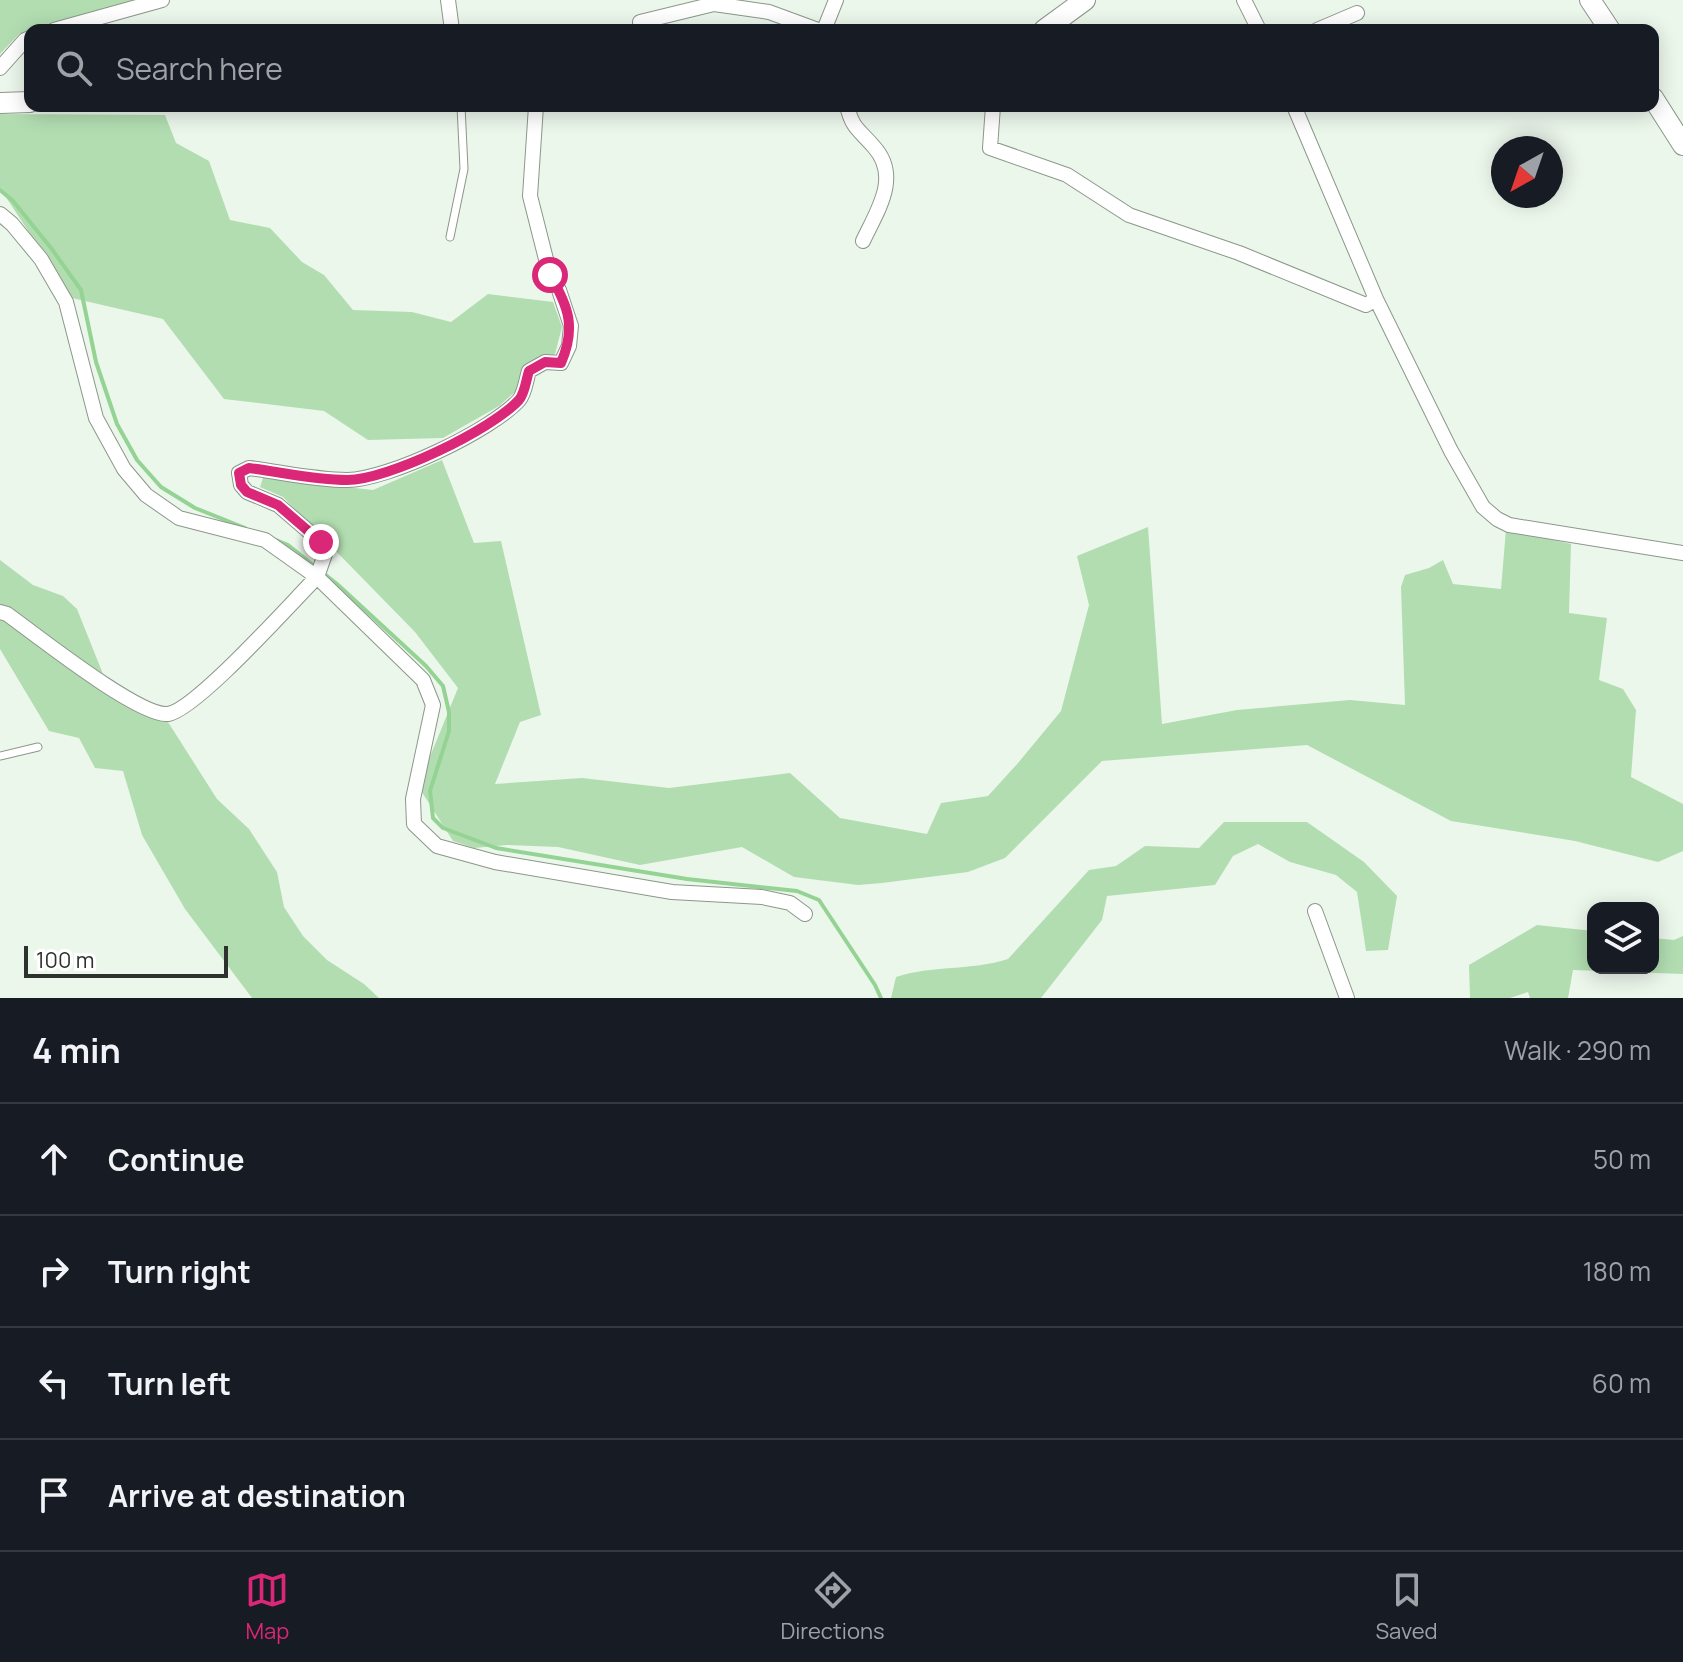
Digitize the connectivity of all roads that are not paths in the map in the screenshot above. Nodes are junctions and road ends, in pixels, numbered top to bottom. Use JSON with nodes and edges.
{"nodes":[{"id":1,"x":162,"y":0,"type":"edge"},
{"id":2,"x":448,"y":0,"type":"edge"},
{"id":3,"x":836,"y":0,"type":"edge"},
{"id":4,"x":1085,"y":0,"type":"edge"},
{"id":5,"x":1244,"y":0,"type":"edge"},
{"id":6,"x":1590,"y":0,"type":"edge"},
{"id":7,"x":1357,"y":13,"type":"dead end"},
{"id":8,"x":640,"y":22,"type":"dead end"},
{"id":9,"x":76,"y":24,"type":"edge"},
{"id":10,"x":451,"y":24,"type":"edge"},
{"id":11,"x":802,"y":24,"type":"edge"},
{"id":12,"x":826,"y":24,"type":"edge"},
{"id":13,"x":1052,"y":24,"type":"edge"},
{"id":14,"x":1256,"y":24,"type":"edge"},
{"id":15,"x":1331,"y":24,"type":"edge"},
{"id":16,"x":1606,"y":24,"type":"edge"},
{"id":17,"x":24,"y":41,"type":"edge"},
{"id":18,"x":0,"y":68,"type":"edge"},
{"id":19,"x":24,"y":102,"type":"edge"},
{"id":20,"x":0,"y":103,"type":"edge"},
{"id":21,"x":1659,"y":107,"type":"edge"},
{"id":22,"x":461,"y":112,"type":"edge"},
{"id":23,"x":536,"y":112,"type":"edge"},
{"id":24,"x":848,"y":112,"type":"edge"},
{"id":25,"x":993,"y":112,"type":"edge"},
{"id":26,"x":1297,"y":112,"type":"edge"},
{"id":27,"x":1683,"y":145,"type":"edge"},
{"id":28,"x":0,"y":214,"type":"edge"},
{"id":29,"x":450,"y":237,"type":"dead end"},
{"id":30,"x":863,"y":241,"type":"dead end"},
{"id":31,"x":1376,"y":299,"type":"junction"},
{"id":32,"x":1683,"y":553,"type":"edge"},
{"id":33,"x":317,"y":577,"type":"junction"},
{"id":34,"x":0,"y":612,"type":"edge"},
{"id":35,"x":38,"y":747,"type":"dead end"},
{"id":36,"x":0,"y":756,"type":"edge"},
{"id":37,"x":1315,"y":911,"type":"dead end"},
{"id":38,"x":805,"y":914,"type":"dead end"},
{"id":39,"x":1347,"y":998,"type":"edge"}],
"edges":[{"from":1,"to":9,"type":"street"},
{"from":2,"to":10,"type":"street"},
{"from":3,"to":12,"type":"street"},
{"from":4,"to":13,"type":"street"},
{"from":5,"to":14,"type":"street"},
{"from":6,"to":16,"type":"street"},
{"from":7,"to":15,"type":"street"},
{"from":8,"to":11,"type":"street"},
{"from":17,"to":18,"type":"street"},
{"from":19,"to":20,"type":"street"},
{"from":21,"to":27,"type":"street"},
{"from":22,"to":29,"type":"lane"},
{"from":23,"to":33,"type":"street"},
{"from":24,"to":30,"type":"street"},
{"from":25,"to":31,"type":"street"},
{"from":26,"to":31,"type":"street"},
{"from":28,"to":33,"type":"street"},
{"from":31,"to":32,"type":"street"},
{"from":33,"to":34,"type":"street"},
{"from":33,"to":38,"type":"street"},
{"from":35,"to":36,"type":"lane"},
{"from":37,"to":39,"type":"street"}]}
